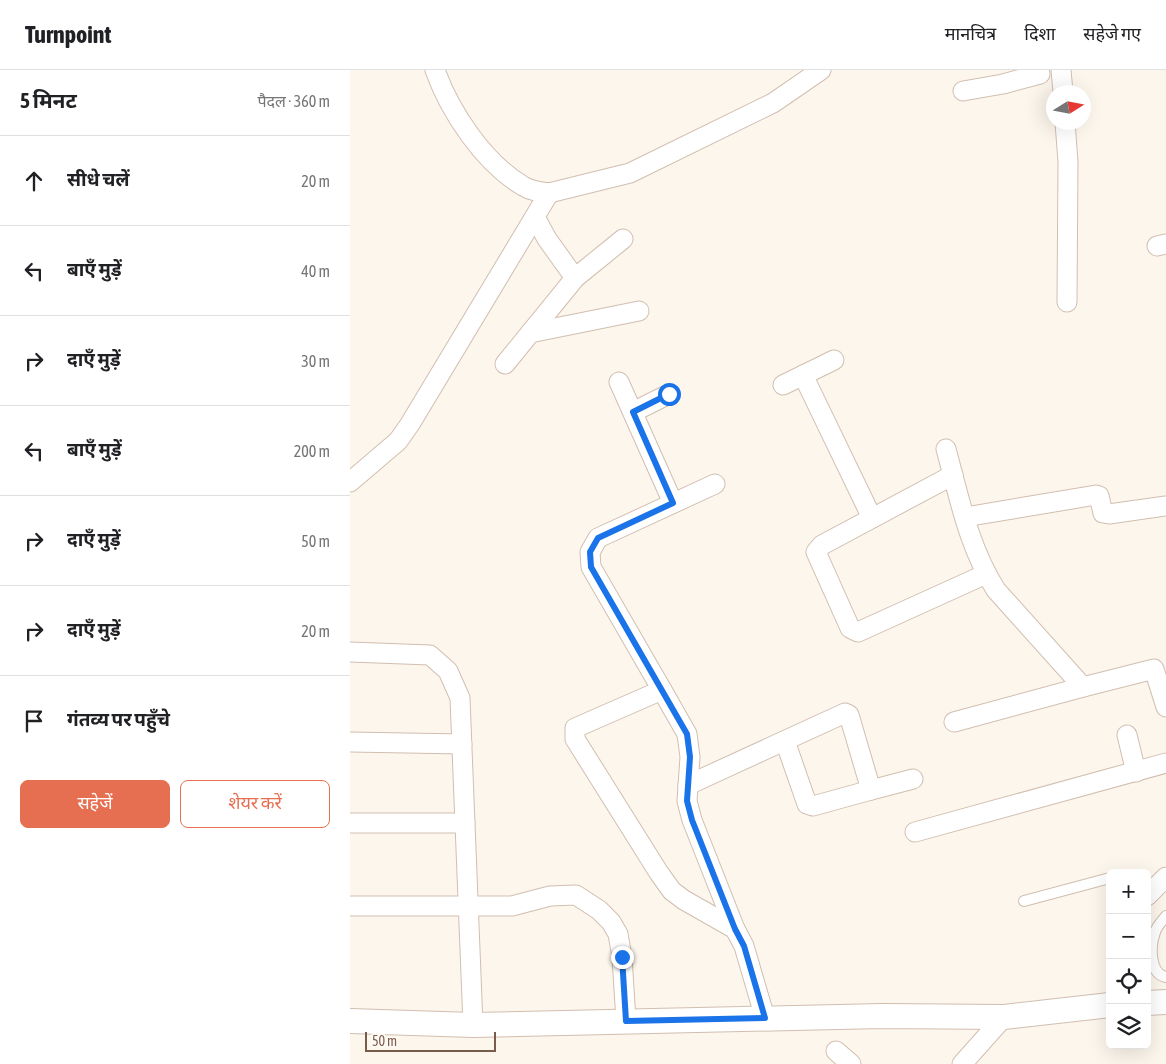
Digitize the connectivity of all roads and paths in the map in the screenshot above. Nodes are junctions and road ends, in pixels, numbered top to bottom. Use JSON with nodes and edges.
{"nodes":[{"id":1,"x":435,"y":70,"type":"edge"},
{"id":2,"x":821,"y":70,"type":"edge"},
{"id":3,"x":1061,"y":70,"type":"edge"},
{"id":4,"x":1042,"y":71,"type":"edge"},
{"id":5,"x":1062,"y":85,"type":"edge"},
{"id":6,"x":963,"y":91,"type":"dead end"},
{"id":7,"x":1066,"y":130,"type":"edge"},
{"id":8,"x":549,"y":193,"type":"junction"},
{"id":9,"x":534,"y":218,"type":"junction"},
{"id":10,"x":623,"y":239,"type":"dead end"},
{"id":11,"x":575,"y":278,"type":"junction"},
{"id":12,"x":1067,"y":302,"type":"dead end"},
{"id":13,"x":639,"y":311,"type":"dead end"},
{"id":14,"x":530,"y":333,"type":"junction"},
{"id":15,"x":834,"y":360,"type":"dead end"},
{"id":16,"x":505,"y":364,"type":"dead end"},
{"id":17,"x":803,"y":375,"type":"junction"},
{"id":18,"x":620,"y":382,"type":"dead end"},
{"id":19,"x":783,"y":384,"type":"dead end"},
{"id":20,"x":669,"y":394,"type":"dead end"},
{"id":21,"x":633,"y":412,"type":"junction"},
{"id":22,"x":946,"y":449,"type":"dead end"},
{"id":23,"x":953,"y":475,"type":"junction"},
{"id":24,"x":350,"y":482,"type":"edge"},
{"id":25,"x":715,"y":484,"type":"dead end"},
{"id":26,"x":673,"y":503,"type":"junction"},
{"id":27,"x":1166,"y":506,"type":"edge"},
{"id":28,"x":965,"y":517,"type":"junction"},
{"id":29,"x":872,"y":518,"type":"junction"},
{"id":30,"x":986,"y":574,"type":"junction"},
{"id":31,"x":350,"y":652,"type":"edge"},
{"id":32,"x":1160,"y":666,"type":"edge"},
{"id":33,"x":1084,"y":687,"type":"junction"},
{"id":34,"x":662,"y":690,"type":"junction"},
{"id":35,"x":1166,"y":707,"type":"edge"},
{"id":36,"x":954,"y":722,"type":"dead end"},
{"id":37,"x":1127,"y":735,"type":"dead end"},
{"id":38,"x":785,"y":741,"type":"junction"},
{"id":39,"x":350,"y":742,"type":"edge"},
{"id":40,"x":462,"y":744,"type":"junction"},
{"id":41,"x":1166,"y":763,"type":"edge"},
{"id":42,"x":1136,"y":772,"type":"junction"},
{"id":43,"x":913,"y":779,"type":"dead end"},
{"id":44,"x":688,"y":786,"type":"junction"},
{"id":45,"x":871,"y":790,"type":"junction"},
{"id":46,"x":350,"y":823,"type":"edge"},
{"id":47,"x":465,"y":823,"type":"junction"},
{"id":48,"x":915,"y":832,"type":"dead end"},
{"id":49,"x":1166,"y":877,"type":"edge"},
{"id":50,"x":1106,"y":879,"type":"edge"},
{"id":51,"x":1151,"y":892,"type":"edge"},
{"id":52,"x":1024,"y":901,"type":"dead end"},
{"id":53,"x":350,"y":906,"type":"edge"},
{"id":54,"x":468,"y":906,"type":"junction"},
{"id":55,"x":1166,"y":916,"type":"edge"},
{"id":56,"x":735,"y":929,"type":"junction"},
{"id":57,"x":1166,"y":977,"type":"edge"},
{"id":58,"x":1166,"y":1002,"type":"edge"},
{"id":59,"x":1151,"y":1003,"type":"edge"},
{"id":60,"x":1106,"y":1005,"type":"edge"},
{"id":61,"x":1004,"y":1017,"type":"junction"},
{"id":62,"x":765,"y":1018,"type":"junction"},
{"id":63,"x":350,"y":1021,"type":"edge"},
{"id":64,"x":626,"y":1021,"type":"junction"},
{"id":65,"x":473,"y":1024,"type":"junction"},
{"id":66,"x":836,"y":1051,"type":"dead end"},
{"id":67,"x":851,"y":1064,"type":"edge"},
{"id":68,"x":962,"y":1064,"type":"edge"}],
"edges":[{"from":1,"to":8,"type":"street"},
{"from":2,"to":8,"type":"street"},
{"from":3,"to":5,"type":"street"},
{"from":4,"to":6,"type":"street"},
{"from":7,"to":12,"type":"street"},
{"from":8,"to":9,"type":"street"},
{"from":9,"to":11,"type":"street"},
{"from":9,"to":24,"type":"street"},
{"from":10,"to":11,"type":"street"},
{"from":11,"to":14,"type":"street"},
{"from":13,"to":14,"type":"street"},
{"from":14,"to":16,"type":"street"},
{"from":15,"to":17,"type":"street"},
{"from":17,"to":19,"type":"street"},
{"from":17,"to":29,"type":"street"},
{"from":18,"to":21,"type":"street"},
{"from":20,"to":21,"type":"street"},
{"from":21,"to":26,"type":"street"},
{"from":22,"to":23,"type":"street"},
{"from":23,"to":28,"type":"street"},
{"from":23,"to":29,"type":"street"},
{"from":25,"to":26,"type":"street"},
{"from":26,"to":34,"type":"street"},
{"from":27,"to":28,"type":"street"},
{"from":28,"to":30,"type":"street"},
{"from":29,"to":30,"type":"street"},
{"from":30,"to":33,"type":"street"},
{"from":31,"to":40,"type":"street"},
{"from":32,"to":33,"type":"street"},
{"from":32,"to":35,"type":"street"},
{"from":33,"to":36,"type":"street"},
{"from":34,"to":44,"type":"street"},
{"from":34,"to":56,"type":"street"},
{"from":37,"to":42,"type":"street"},
{"from":38,"to":44,"type":"street"},
{"from":38,"to":45,"type":"street"},
{"from":38,"to":45,"type":"street"},
{"from":39,"to":40,"type":"street"},
{"from":40,"to":47,"type":"street"},
{"from":41,"to":42,"type":"street"},
{"from":42,"to":48,"type":"street"},
{"from":43,"to":45,"type":"street"},
{"from":44,"to":56,"type":"street"},
{"from":46,"to":47,"type":"street"},
{"from":47,"to":54,"type":"street"},
{"from":49,"to":51,"type":"street"},
{"from":50,"to":52,"type":"lane"},
{"from":53,"to":54,"type":"street"},
{"from":54,"to":64,"type":"street"},
{"from":54,"to":65,"type":"street"},
{"from":55,"to":57,"type":"lane"},
{"from":56,"to":62,"type":"street"},
{"from":58,"to":59,"type":"street"},
{"from":60,"to":61,"type":"street"},
{"from":61,"to":62,"type":"street"},
{"from":61,"to":68,"type":"street"},
{"from":62,"to":64,"type":"street"},
{"from":63,"to":65,"type":"street"},
{"from":64,"to":65,"type":"street"},
{"from":66,"to":67,"type":"street"}]}
